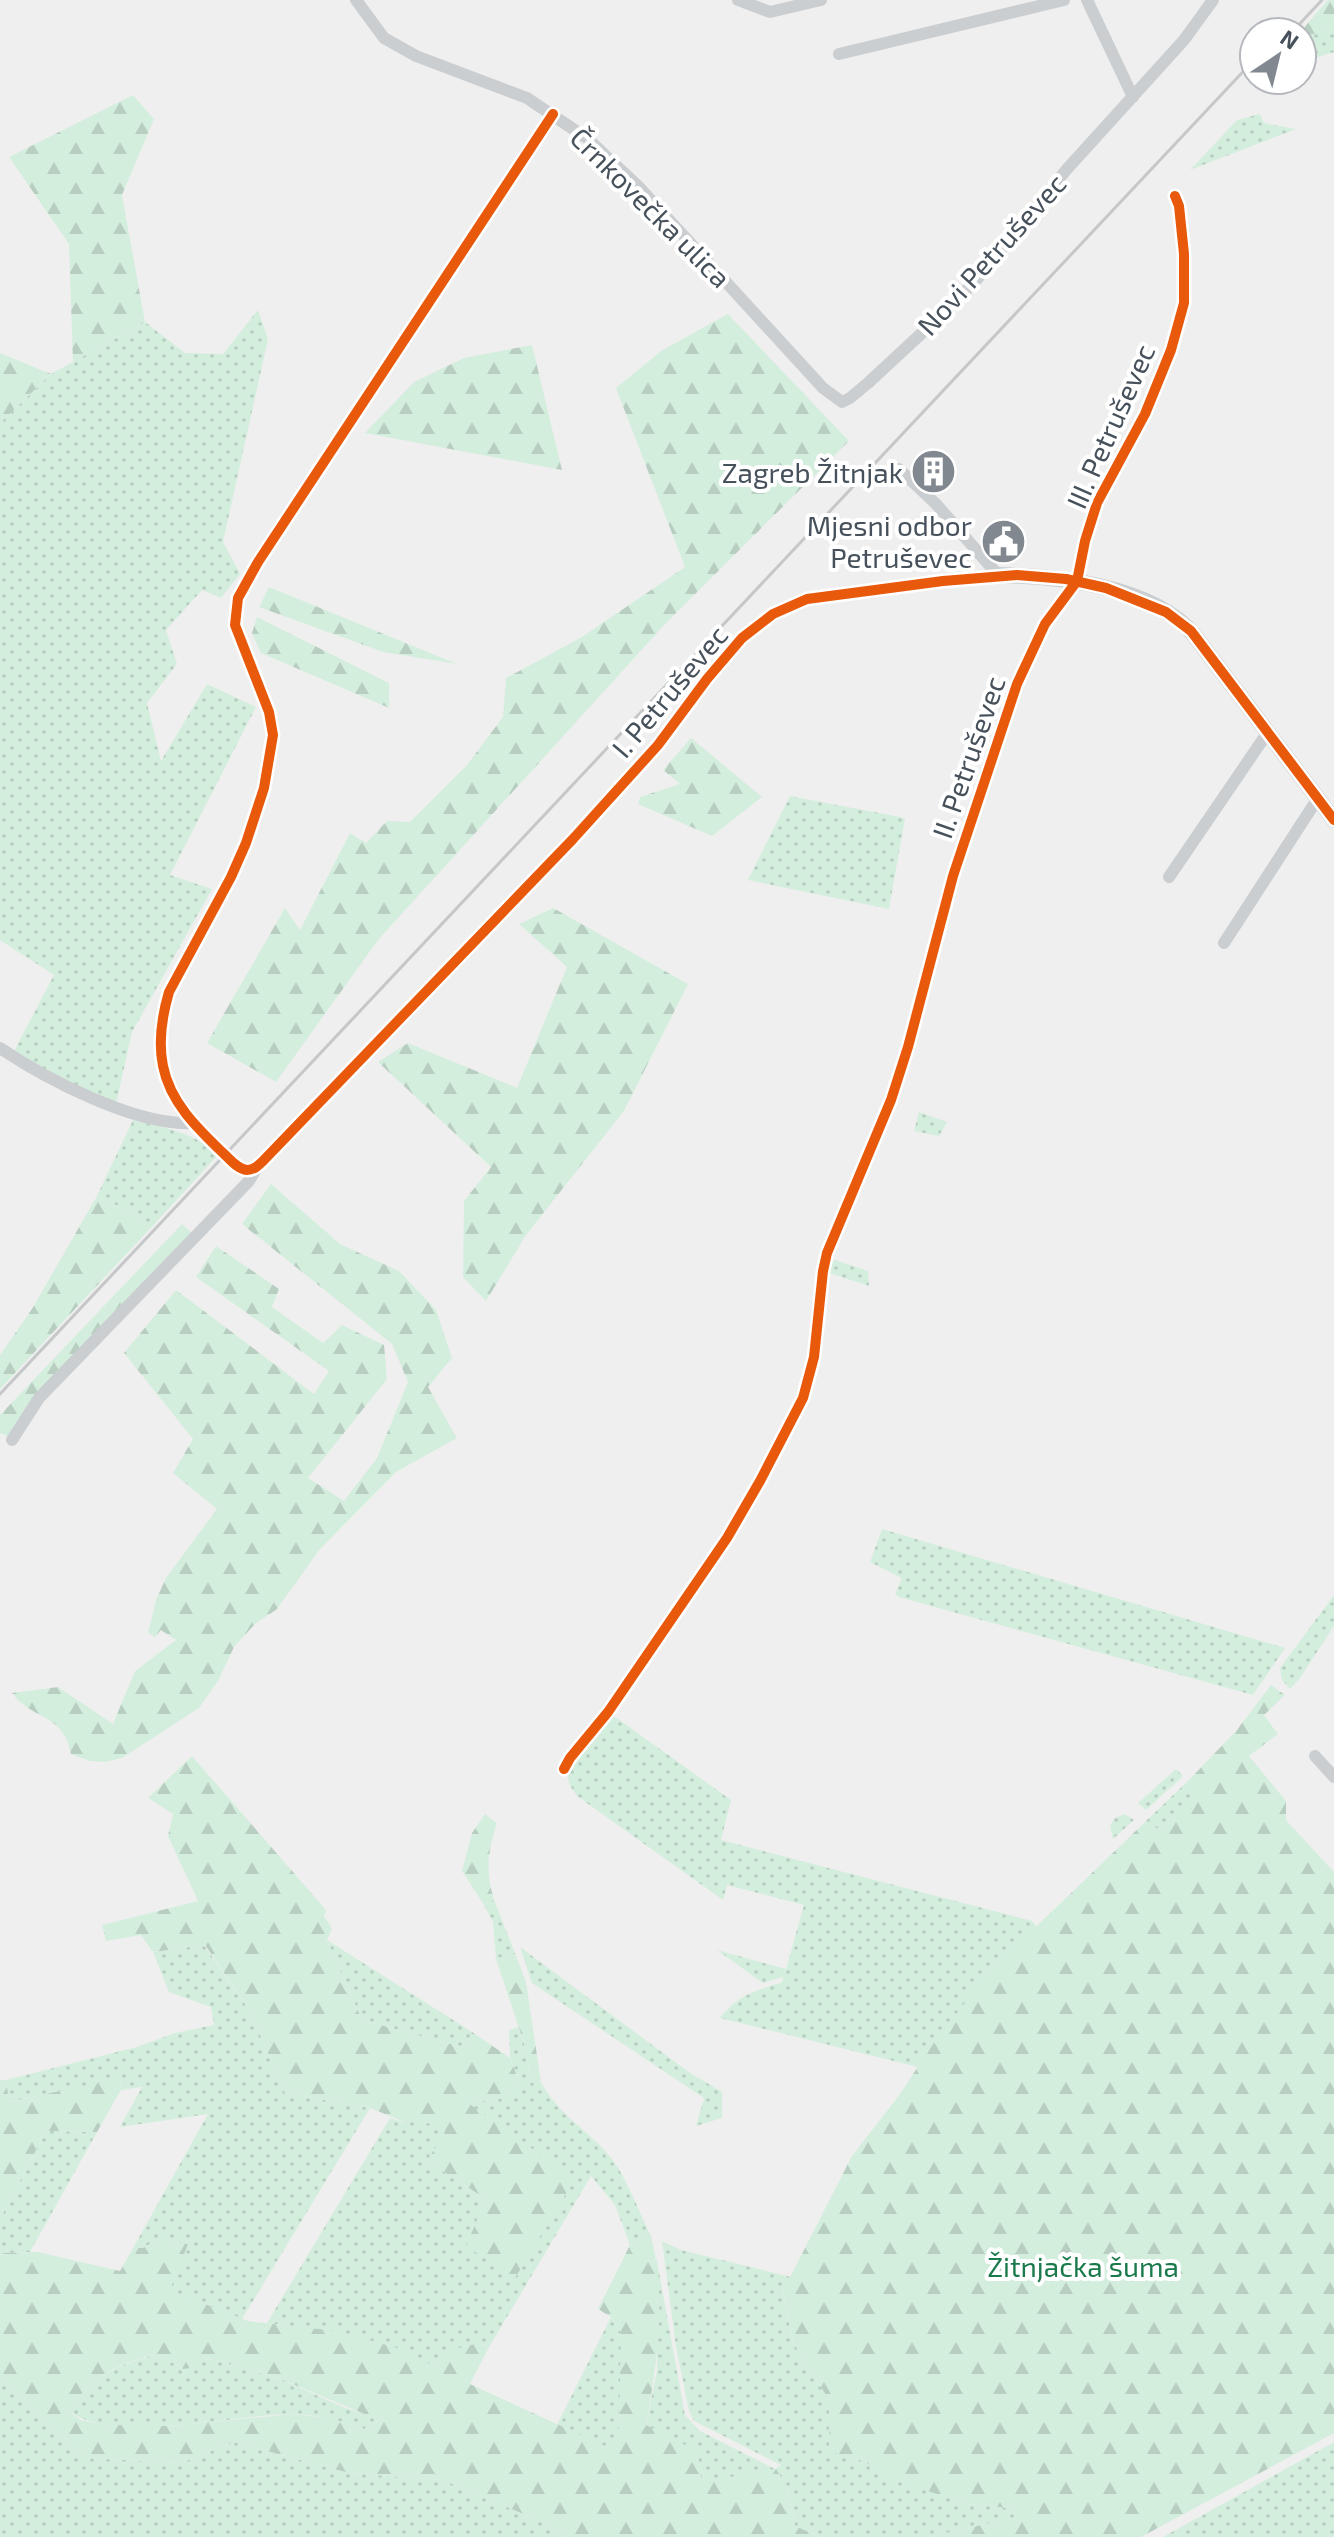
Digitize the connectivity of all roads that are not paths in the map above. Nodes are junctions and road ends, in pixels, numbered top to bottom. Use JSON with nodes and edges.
{"nodes":[{"id":1,"x":356,"y":0,"type":"edge"},
{"id":2,"x":738,"y":0,"type":"edge"},
{"id":3,"x":821,"y":0,"type":"edge"},
{"id":4,"x":1064,"y":0,"type":"edge"},
{"id":5,"x":1087,"y":0,"type":"edge"},
{"id":6,"x":1213,"y":0,"type":"edge"},
{"id":7,"x":839,"y":54,"type":"dead end"},
{"id":8,"x":1133,"y":97,"type":"junction"},
{"id":9,"x":553,"y":114,"type":"junction"},
{"id":10,"x":1175,"y":196,"type":"dead end"},
{"id":11,"x":842,"y":402,"type":"joint"},
{"id":12,"x":899,"y":469,"type":"dead end"},
{"id":13,"x":998,"y":575,"type":"junction"},
{"id":14,"x":1077,"y":581,"type":"junction"},
{"id":15,"x":1268,"y":732,"type":"junction"},
{"id":16,"x":1318,"y":798,"type":"junction"},
{"id":17,"x":1334,"y":820,"type":"edge"},
{"id":18,"x":1169,"y":877,"type":"dead end"},
{"id":19,"x":1224,"y":943,"type":"dead end"},
{"id":20,"x":0,"y":1048,"type":"edge"},
{"id":21,"x":192,"y":1123,"type":"junction"},
{"id":22,"x":216,"y":1146,"type":"tunnel mouth"},
{"id":23,"x":235,"y":1164,"type":"tunnel mouth"},
{"id":24,"x":258,"y":1166,"type":"junction"},
{"id":25,"x":12,"y":1440,"type":"dead end"},
{"id":26,"x":1315,"y":1756,"type":"dead end"},
{"id":27,"x":564,"y":1769,"type":"dead end"},
{"id":28,"x":1334,"y":1777,"type":"edge"}],
"edges":[{"from":1,"to":9,"type":"street","name":"Črnkovečka ulica"},
{"from":2,"to":3,"type":"street"},
{"from":4,"to":7,"type":"street"},
{"from":5,"to":8,"type":"street"},
{"from":6,"to":8,"type":"street","name":"Novi Petruševec"},
{"from":8,"to":11,"type":"street","name":"Novi Petruševec"},
{"from":9,"to":11,"type":"street","name":"Črnkovečka ulica"},
{"from":9,"to":21,"type":"street"},
{"from":10,"to":14,"type":"street","name":"III. Petruševec"},
{"from":12,"to":13,"type":"street"},
{"from":13,"to":14,"type":"street","name":"I. Petruševec"},
{"from":13,"to":24,"type":"street","name":"I. Petruševec"},
{"from":14,"to":15,"type":"street","name":"I. Petruševec"},
{"from":14,"to":27,"type":"street","name":"II. Petruševec"},
{"from":15,"to":16,"type":"street","name":"I. Petruševec"},
{"from":15,"to":18,"type":"street"},
{"from":16,"to":17,"type":"street","name":"I. Petruševec"},
{"from":16,"to":19,"type":"street"},
{"from":20,"to":21,"type":"street"},
{"from":21,"to":22,"type":"street"},
{"from":23,"to":24,"type":"street"},
{"from":24,"to":25,"type":"street","name":"I. Petruševec"},
{"from":26,"to":28,"type":"street"}]}
